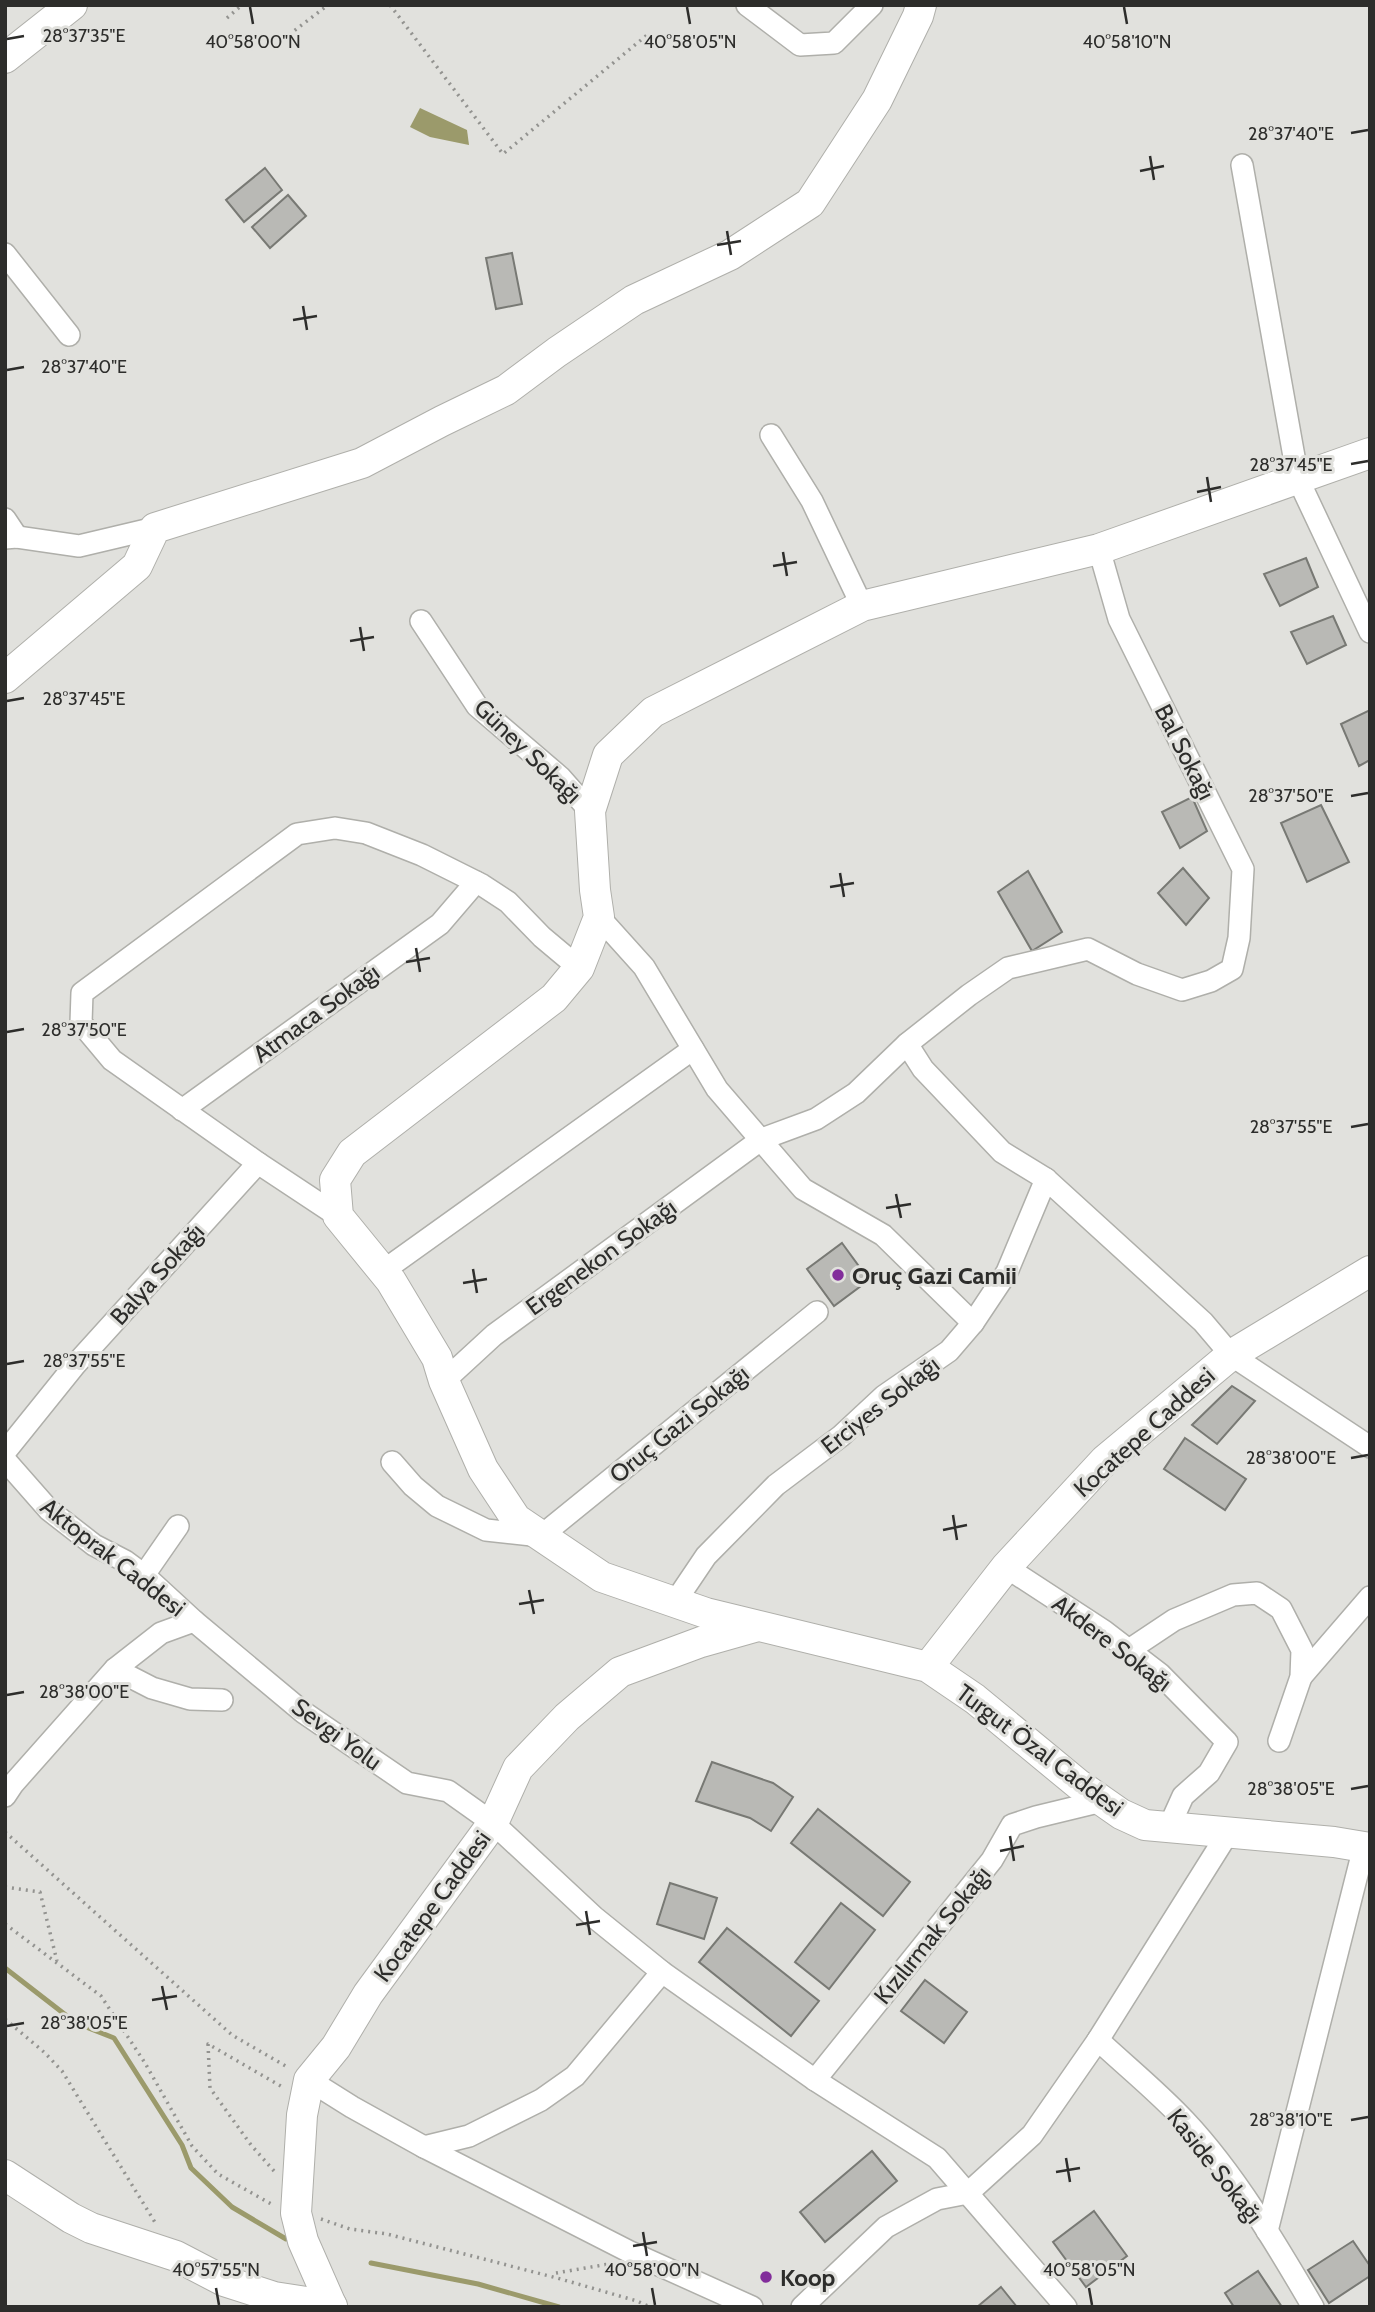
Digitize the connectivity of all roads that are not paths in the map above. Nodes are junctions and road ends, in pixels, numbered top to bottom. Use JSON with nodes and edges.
{"nodes":[{"id":1,"x":72,"y":5,"type":"edge"},
{"id":2,"x":747,"y":5,"type":"edge"},
{"id":3,"x":872,"y":5,"type":"edge"},
{"id":4,"x":921,"y":5,"type":"edge"},
{"id":5,"x":5,"y":58,"type":"edge"},
{"id":6,"x":1242,"y":165,"type":"dead end"},
{"id":7,"x":5,"y":254,"type":"edge"},
{"id":8,"x":69,"y":335,"type":"dead end"},
{"id":9,"x":771,"y":435,"type":"dead end"},
{"id":10,"x":1370,"y":453,"type":"edge"},
{"id":11,"x":1298,"y":479,"type":"junction"},
{"id":12,"x":155,"y":528,"type":"junction"},
{"id":13,"x":9,"y":531,"type":"edge"},
{"id":14,"x":1099,"y":549,"type":"junction"},
{"id":15,"x":862,"y":606,"type":"junction"},
{"id":16,"x":421,"y":621,"type":"dead end"},
{"id":17,"x":1370,"y":632,"type":"edge"},
{"id":18,"x":5,"y":678,"type":"edge"},
{"id":19,"x":590,"y":811,"type":"junction"},
{"id":20,"x":476,"y":882,"type":"junction"},
{"id":21,"x":599,"y":918,"type":"junction"},
{"id":22,"x":1088,"y":949,"type":"joint"},
{"id":23,"x":579,"y":968,"type":"junction"},
{"id":24,"x":908,"y":1044,"type":"junction"},
{"id":25,"x":693,"y":1049,"type":"junction"},
{"id":26,"x":182,"y":1110,"type":"junction"},
{"id":27,"x":762,"y":1139,"type":"junction"},
{"id":28,"x":258,"y":1163,"type":"junction"},
{"id":29,"x":1046,"y":1179,"type":"junction"},
{"id":30,"x":338,"y":1216,"type":"junction"},
{"id":31,"x":383,"y":1271,"type":"junction"},
{"id":32,"x":1370,"y":1271,"type":"edge"},
{"id":33,"x":817,"y":1312,"type":"dead end"},
{"id":34,"x":973,"y":1324,"type":"junction"},
{"id":35,"x":1231,"y":1355,"type":"junction"},
{"id":36,"x":444,"y":1381,"type":"junction"},
{"id":37,"x":1370,"y":1447,"type":"edge"},
{"id":38,"x":5,"y":1452,"type":"edge"},
{"id":39,"x":5,"y":1460,"type":"edge"},
{"id":40,"x":392,"y":1462,"type":"dead end"},
{"id":41,"x":178,"y":1526,"type":"dead end"},
{"id":42,"x":541,"y":1536,"type":"junction"},
{"id":43,"x":1006,"y":1567,"type":"junction"},
{"id":44,"x":144,"y":1575,"type":"junction"},
{"id":45,"x":1370,"y":1597,"type":"edge"},
{"id":46,"x":675,"y":1602,"type":"junction"},
{"id":47,"x":194,"y":1621,"type":"junction"},
{"id":48,"x":758,"y":1626,"type":"junction"},
{"id":49,"x":1129,"y":1650,"type":"junction"},
{"id":50,"x":928,"y":1667,"type":"junction"},
{"id":51,"x":115,"y":1669,"type":"junction"},
{"id":52,"x":1301,"y":1677,"type":"junction"},
{"id":53,"x":222,"y":1700,"type":"dead end"},
{"id":54,"x":1279,"y":1741,"type":"dead end"},
{"id":55,"x":5,"y":1796,"type":"edge"},
{"id":56,"x":1102,"y":1801,"type":"junction"},
{"id":57,"x":493,"y":1823,"type":"junction"},
{"id":58,"x":1169,"y":1827,"type":"junction"},
{"id":59,"x":1228,"y":1833,"type":"junction"},
{"id":60,"x":1367,"y":1847,"type":"edge"},
{"id":61,"x":663,"y":1972,"type":"junction"},
{"id":62,"x":1098,"y":2040,"type":"junction"},
{"id":63,"x":309,"y":2080,"type":"junction"},
{"id":64,"x":815,"y":2080,"type":"junction"},
{"id":65,"x":424,"y":2147,"type":"junction"},
{"id":66,"x":5,"y":2175,"type":"edge"},
{"id":67,"x":968,"y":2193,"type":"junction"},
{"id":68,"x":1267,"y":2231,"type":"junction"},
{"id":69,"x":332,"y":2306,"type":"edge"},
{"id":70,"x":752,"y":2307,"type":"edge"},
{"id":71,"x":802,"y":2307,"type":"edge"},
{"id":72,"x":1066,"y":2307,"type":"edge"},
{"id":73,"x":1313,"y":2307,"type":"edge"}],
"edges":[{"from":1,"to":5,"type":"street"},
{"from":2,"to":3,"type":"street"},
{"from":4,"to":12,"type":"street"},
{"from":6,"to":11,"type":"street"},
{"from":7,"to":8,"type":"street"},
{"from":9,"to":15,"type":"street"},
{"from":10,"to":11,"type":"street"},
{"from":11,"to":14,"type":"street"},
{"from":11,"to":17,"type":"street"},
{"from":12,"to":13,"type":"street"},
{"from":12,"to":18,"type":"street"},
{"from":14,"to":15,"type":"street"},
{"from":14,"to":22,"type":"street","name":"Bal Sokağı"},
{"from":15,"to":19,"type":"street"},
{"from":16,"to":19,"type":"street","name":"Güney Sokağı"},
{"from":19,"to":21,"type":"street"},
{"from":20,"to":23,"type":"street"},
{"from":20,"to":26,"type":"street","name":"Atmaca Sokağı"},
{"from":20,"to":26,"type":"street"},
{"from":21,"to":23,"type":"street"},
{"from":21,"to":25,"type":"street"},
{"from":22,"to":24,"type":"street","name":"Ergenekon Sokağı"},
{"from":23,"to":30,"type":"street"},
{"from":24,"to":27,"type":"street","name":"Ergenekon Sokağı"},
{"from":24,"to":29,"type":"street"},
{"from":25,"to":27,"type":"street"},
{"from":25,"to":31,"type":"street"},
{"from":26,"to":28,"type":"street"},
{"from":27,"to":34,"type":"street"},
{"from":27,"to":36,"type":"street","name":"Ergenekon Sokağı"},
{"from":28,"to":30,"type":"street"},
{"from":28,"to":38,"type":"street","name":"Balya Sokağı"},
{"from":29,"to":34,"type":"street","name":"Erciyes Sokağı"},
{"from":29,"to":35,"type":"street"},
{"from":30,"to":31,"type":"street","name":"Turgut Özal Caddesi"},
{"from":31,"to":36,"type":"street","name":"Turgut Özal Caddesi"},
{"from":32,"to":35,"type":"street","name":"Kocatepe Caddesi"},
{"from":33,"to":42,"type":"street","name":"Oruç Gazi Sokağı"},
{"from":34,"to":46,"type":"street","name":"Erciyes Sokağı"},
{"from":35,"to":37,"type":"street"},
{"from":35,"to":43,"type":"street","name":"Kocatepe Caddesi"},
{"from":36,"to":42,"type":"street","name":"Turgut Özal Caddesi"},
{"from":39,"to":44,"type":"street","name":"Aktoprak Caddesi"},
{"from":40,"to":42,"type":"street"},
{"from":41,"to":44,"type":"street"},
{"from":42,"to":46,"type":"street","name":"Turgut Özal Caddesi"},
{"from":43,"to":49,"type":"street","name":"Akdere Sokağı"},
{"from":43,"to":50,"type":"street","name":"Kocatepe Caddesi"},
{"from":44,"to":47,"type":"street","name":"Aktoprak Caddesi"},
{"from":45,"to":52,"type":"street"},
{"from":46,"to":48,"type":"street","name":"Turgut Özal Caddesi"},
{"from":47,"to":51,"type":"street"},
{"from":47,"to":57,"type":"street","name":"Sevgi Yolu"},
{"from":48,"to":50,"type":"street","name":"Turgut Özal Caddesi"},
{"from":48,"to":57,"type":"street","name":"Kocatepe Caddesi"},
{"from":49,"to":52,"type":"street"},
{"from":49,"to":58,"type":"street","name":"Akdere Sokağı"},
{"from":50,"to":56,"type":"street","name":"Turgut Özal Caddesi"},
{"from":51,"to":53,"type":"street"},
{"from":51,"to":55,"type":"street"},
{"from":52,"to":54,"type":"street"},
{"from":56,"to":58,"type":"street","name":"Turgut Özal Caddesi"},
{"from":56,"to":64,"type":"street","name":"Kızılırmak Sokağı"},
{"from":57,"to":61,"type":"street","name":"Sevgi Yolu"},
{"from":57,"to":63,"type":"street","name":"Kocatepe Caddesi"},
{"from":58,"to":59,"type":"street","name":"Turgut Özal Caddesi"},
{"from":59,"to":60,"type":"street","name":"Turgut Özal Caddesi"},
{"from":59,"to":62,"type":"street"},
{"from":60,"to":68,"type":"street"},
{"from":61,"to":64,"type":"street","name":"Sevgi Yolu"},
{"from":61,"to":65,"type":"street"},
{"from":62,"to":67,"type":"street"},
{"from":62,"to":68,"type":"street","name":"Kaside Sokağı"},
{"from":63,"to":65,"type":"street"},
{"from":63,"to":69,"type":"street","name":"Kocatepe Caddesi"},
{"from":64,"to":67,"type":"street","name":"Sevgi Yolu"},
{"from":65,"to":70,"type":"street"},
{"from":66,"to":69,"type":"street"},
{"from":67,"to":71,"type":"street"},
{"from":67,"to":72,"type":"street","name":"Sevgi Yolu"},
{"from":68,"to":73,"type":"street","name":"Kaside Sokağı"}]}
